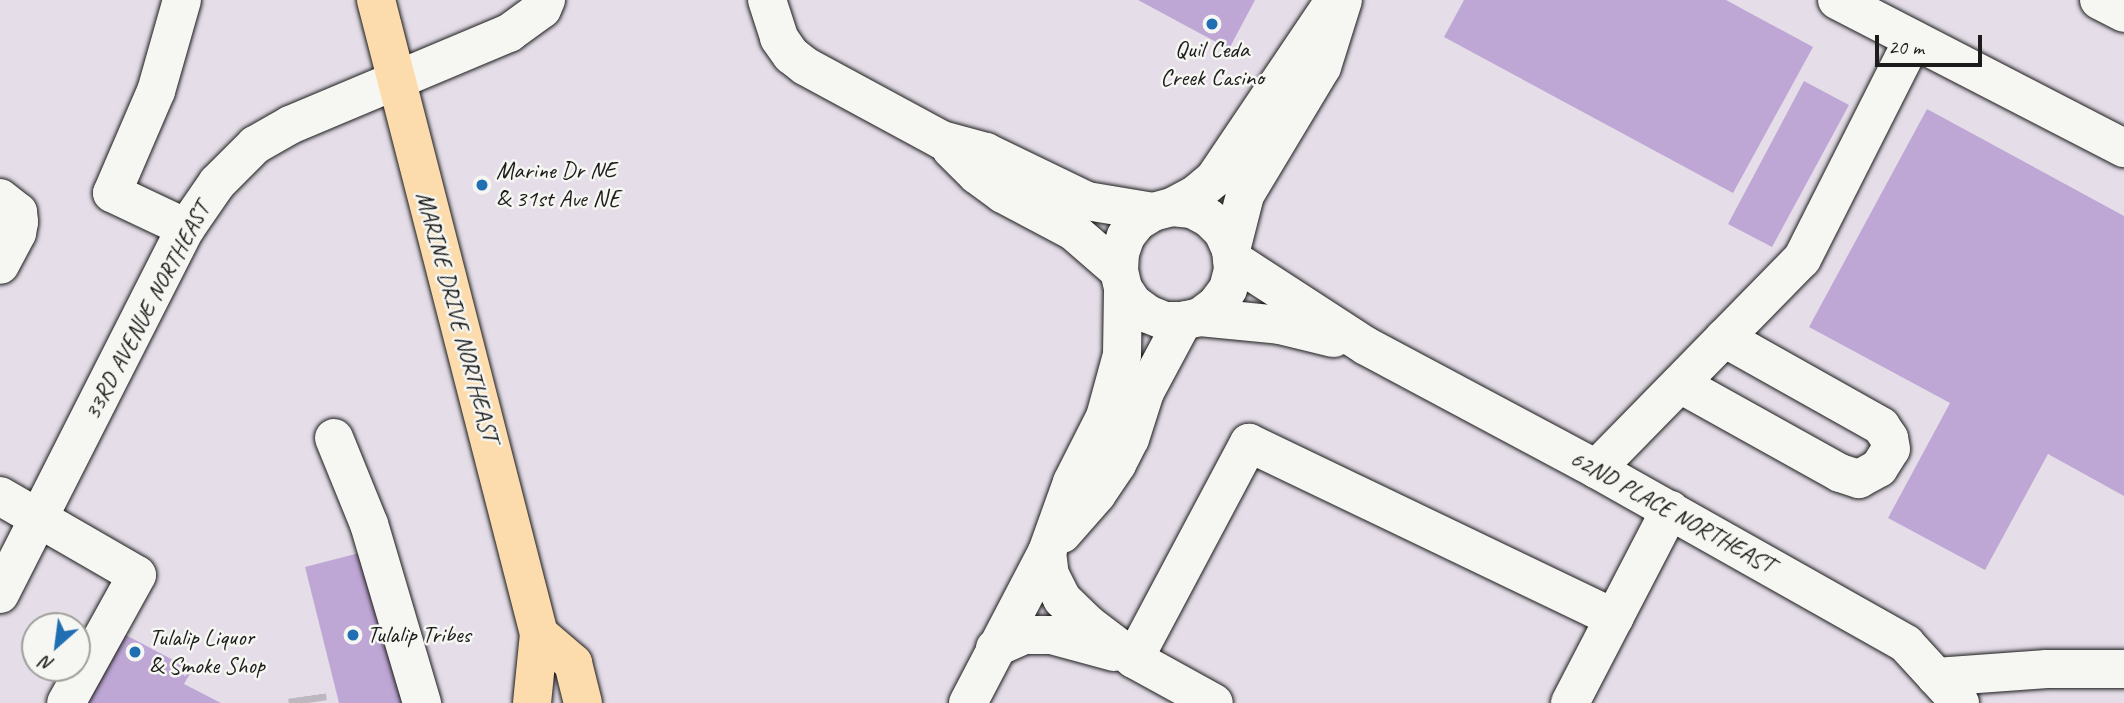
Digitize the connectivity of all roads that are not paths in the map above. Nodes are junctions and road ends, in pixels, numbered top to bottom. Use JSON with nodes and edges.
{"nodes":[{"id":1,"x":181,"y":0,"type":"edge"},
{"id":2,"x":376,"y":0,"type":"edge"},
{"id":3,"x":546,"y":0,"type":"edge"},
{"id":4,"x":767,"y":0,"type":"edge"},
{"id":5,"x":1335,"y":0,"type":"edge"},
{"id":6,"x":1343,"y":0,"type":"edge"},
{"id":7,"x":1837,"y":0,"type":"edge"},
{"id":8,"x":2099,"y":0,"type":"edge"},
{"id":9,"x":2124,"y":13,"type":"edge"},
{"id":10,"x":1913,"y":39,"type":"junction"},
{"id":11,"x":396,"y":80,"type":"junction"},
{"id":12,"x":942,"y":140,"type":"junction"},
{"id":13,"x":2124,"y":148,"type":"edge"},
{"id":14,"x":0,"y":198,"type":"edge"},
{"id":15,"x":1162,"y":210,"type":"junction"},
{"id":16,"x":186,"y":228,"type":"junction"},
{"id":17,"x":1231,"y":255,"type":"junction"},
{"id":18,"x":0,"y":265,"type":"edge"},
{"id":19,"x":1121,"y":279,"type":"junction"},
{"id":20,"x":1191,"y":319,"type":"junction"},
{"id":21,"x":1724,"y":338,"type":"junction"},
{"id":22,"x":1366,"y":346,"type":"junction"},
{"id":23,"x":1680,"y":384,"type":"junction"},
{"id":24,"x":334,"y":438,"type":"dead end"},
{"id":25,"x":1596,"y":469,"type":"junction"},
{"id":26,"x":0,"y":496,"type":"edge"},
{"id":27,"x":1670,"y":510,"type":"junction"},
{"id":28,"x":39,"y":517,"type":"junction"},
{"id":29,"x":1047,"y":552,"type":"junction"},
{"id":30,"x":0,"y":594,"type":"edge"},
{"id":31,"x":1614,"y":618,"type":"junction"},
{"id":32,"x":539,"y":634,"type":"junction"},
{"id":33,"x":995,"y":648,"type":"junction"},
{"id":34,"x":1134,"y":659,"type":"junction"},
{"id":35,"x":2124,"y":669,"type":"edge"},
{"id":36,"x":1948,"y":690,"type":"edge"},
{"id":37,"x":1199,"y":699,"type":"edge"},
{"id":38,"x":66,"y":703,"type":"edge"},
{"id":39,"x":422,"y":703,"type":"edge"},
{"id":40,"x":532,"y":703,"type":"edge"},
{"id":41,"x":583,"y":703,"type":"edge"},
{"id":42,"x":968,"y":703,"type":"edge"},
{"id":43,"x":1570,"y":703,"type":"edge"}],
"edges":[{"from":1,"to":16,"type":"street"},
{"from":2,"to":11,"type":"main road","name":"MARINE DRIVE NORTHEAST"},
{"from":3,"to":11,"type":"street","name":"33RD AVENUE NORTHEAST"},
{"from":4,"to":12,"type":"street"},
{"from":5,"to":15,"type":"street"},
{"from":6,"to":17,"type":"street"},
{"from":7,"to":10,"type":"street"},
{"from":8,"to":9,"type":"street"},
{"from":10,"to":13,"type":"street"},
{"from":10,"to":21,"type":"street"},
{"from":11,"to":16,"type":"street","name":"33RD AVENUE NORTHEAST"},
{"from":11,"to":32,"type":"main road","name":"MARINE DRIVE NORTHEAST"},
{"from":12,"to":15,"type":"street"},
{"from":12,"to":19,"type":"street"},
{"from":14,"to":18,"type":"street"},
{"from":15,"to":17,"type":"street"},
{"from":15,"to":19,"type":"street"},
{"from":16,"to":28,"type":"street","name":"33RD AVENUE NORTHEAST"},
{"from":17,"to":20,"type":"street"},
{"from":17,"to":22,"type":"street","name":"62ND PLACE NORTHEAST"},
{"from":19,"to":20,"type":"street"},
{"from":19,"to":29,"type":"street"},
{"from":20,"to":22,"type":"street","name":"62ND PLACE NORTHEAST"},
{"from":20,"to":29,"type":"street"},
{"from":21,"to":23,"type":"street"},
{"from":21,"to":23,"type":"street"},
{"from":22,"to":25,"type":"street","name":"62ND PLACE NORTHEAST"},
{"from":23,"to":25,"type":"street"},
{"from":24,"to":39,"type":"street"},
{"from":25,"to":27,"type":"street","name":"62ND PLACE NORTHEAST"},
{"from":26,"to":28,"type":"street"},
{"from":27,"to":31,"type":"street"},
{"from":27,"to":36,"type":"street","name":"62ND PLACE NORTHEAST"},
{"from":28,"to":30,"type":"street","name":"33RD AVENUE NORTHEAST"},
{"from":28,"to":38,"type":"street"},
{"from":29,"to":33,"type":"street"},
{"from":29,"to":34,"type":"street"},
{"from":31,"to":34,"type":"street"},
{"from":31,"to":43,"type":"street"},
{"from":32,"to":40,"type":"main road","name":"MARINE DRIVE NORTHEAST"},
{"from":32,"to":41,"type":"main road"},
{"from":33,"to":34,"type":"street"},
{"from":33,"to":42,"type":"street"},
{"from":34,"to":37,"type":"street"},
{"from":35,"to":36,"type":"street"}]}
